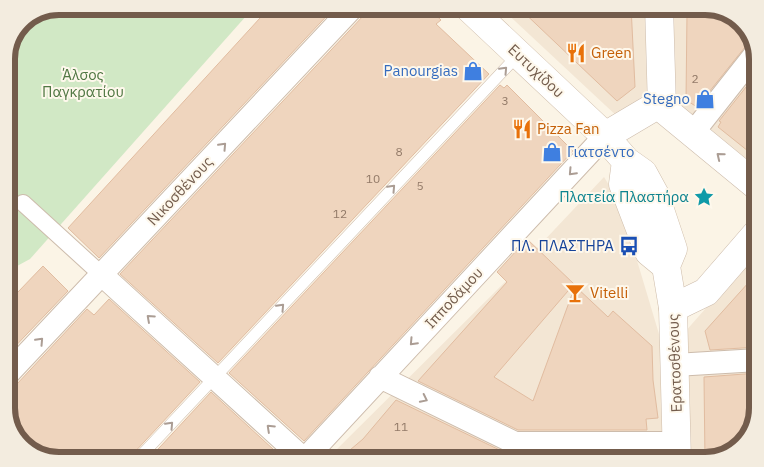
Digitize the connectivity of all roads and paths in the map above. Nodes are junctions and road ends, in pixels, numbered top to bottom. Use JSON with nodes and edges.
{"nodes":[{"id":1,"x":346,"y":15,"type":"edge"},
{"id":2,"x":476,"y":15,"type":"edge"},
{"id":3,"x":659,"y":15,"type":"edge"},
{"id":4,"x":518,"y":55,"type":"junction"},
{"id":5,"x":749,"y":62,"type":"edge"},
{"id":6,"x":662,"y":108,"type":"junction"},
{"id":7,"x":692,"y":134,"type":"junction"},
{"id":8,"x":605,"y":136,"type":"junction"},
{"id":9,"x":749,"y":180,"type":"edge"},
{"id":10,"x":22,"y":203,"type":"dead end"},
{"id":11,"x":749,"y":242,"type":"edge"},
{"id":12,"x":102,"y":275,"type":"junction"},
{"id":13,"x":673,"y":308,"type":"junction"},
{"id":14,"x":749,"y":361,"type":"edge"},
{"id":15,"x":675,"y":366,"type":"junction"},
{"id":16,"x":15,"y":367,"type":"edge"},
{"id":17,"x":215,"y":377,"type":"junction"},
{"id":18,"x":380,"y":377,"type":"junction"},
{"id":19,"x":144,"y":452,"type":"edge"},
{"id":20,"x":295,"y":452,"type":"edge"},
{"id":21,"x":311,"y":452,"type":"edge"},
{"id":22,"x":677,"y":452,"type":"edge"}],
"edges":[{"from":12,"to":1,"type":"street","name":"Νικοσθένους","one_way":true},
{"from":2,"to":4,"type":"main road","name":"Ευτυχίδου"},
{"from":3,"to":6,"type":"main road"},
{"from":4,"to":8,"type":"main road","name":"Ευτυχίδου"},
{"from":17,"to":4,"type":"lane","one_way":true},
{"from":5,"to":7,"type":"street"},
{"from":6,"to":7,"type":"main road"},
{"from":6,"to":8,"type":"main road"},
{"from":9,"to":7,"type":"main road","one_way":true},
{"from":8,"to":13,"type":"main road","name":"Ερατοσθένους"},
{"from":8,"to":18,"type":"street","name":"Ιπποδάμου","one_way":true},
{"from":10,"to":12,"type":"street"},
{"from":11,"to":13,"type":"main road"},
{"from":16,"to":12,"type":"street","name":"Νικοσθένους","one_way":true},
{"from":17,"to":12,"type":"street","one_way":true},
{"from":13,"to":15,"type":"main road","name":"Ερατοσθένους"},
{"from":14,"to":15,"type":"street"},
{"from":15,"to":22,"type":"main road","name":"Ερατοσθένους"},
{"from":19,"to":17,"type":"lane","one_way":true},
{"from":20,"to":17,"type":"street","one_way":true},
{"from":18,"to":21,"type":"street","name":"Ιπποδάμου"},
{"from":18,"to":22,"type":"street","one_way":true}]}
